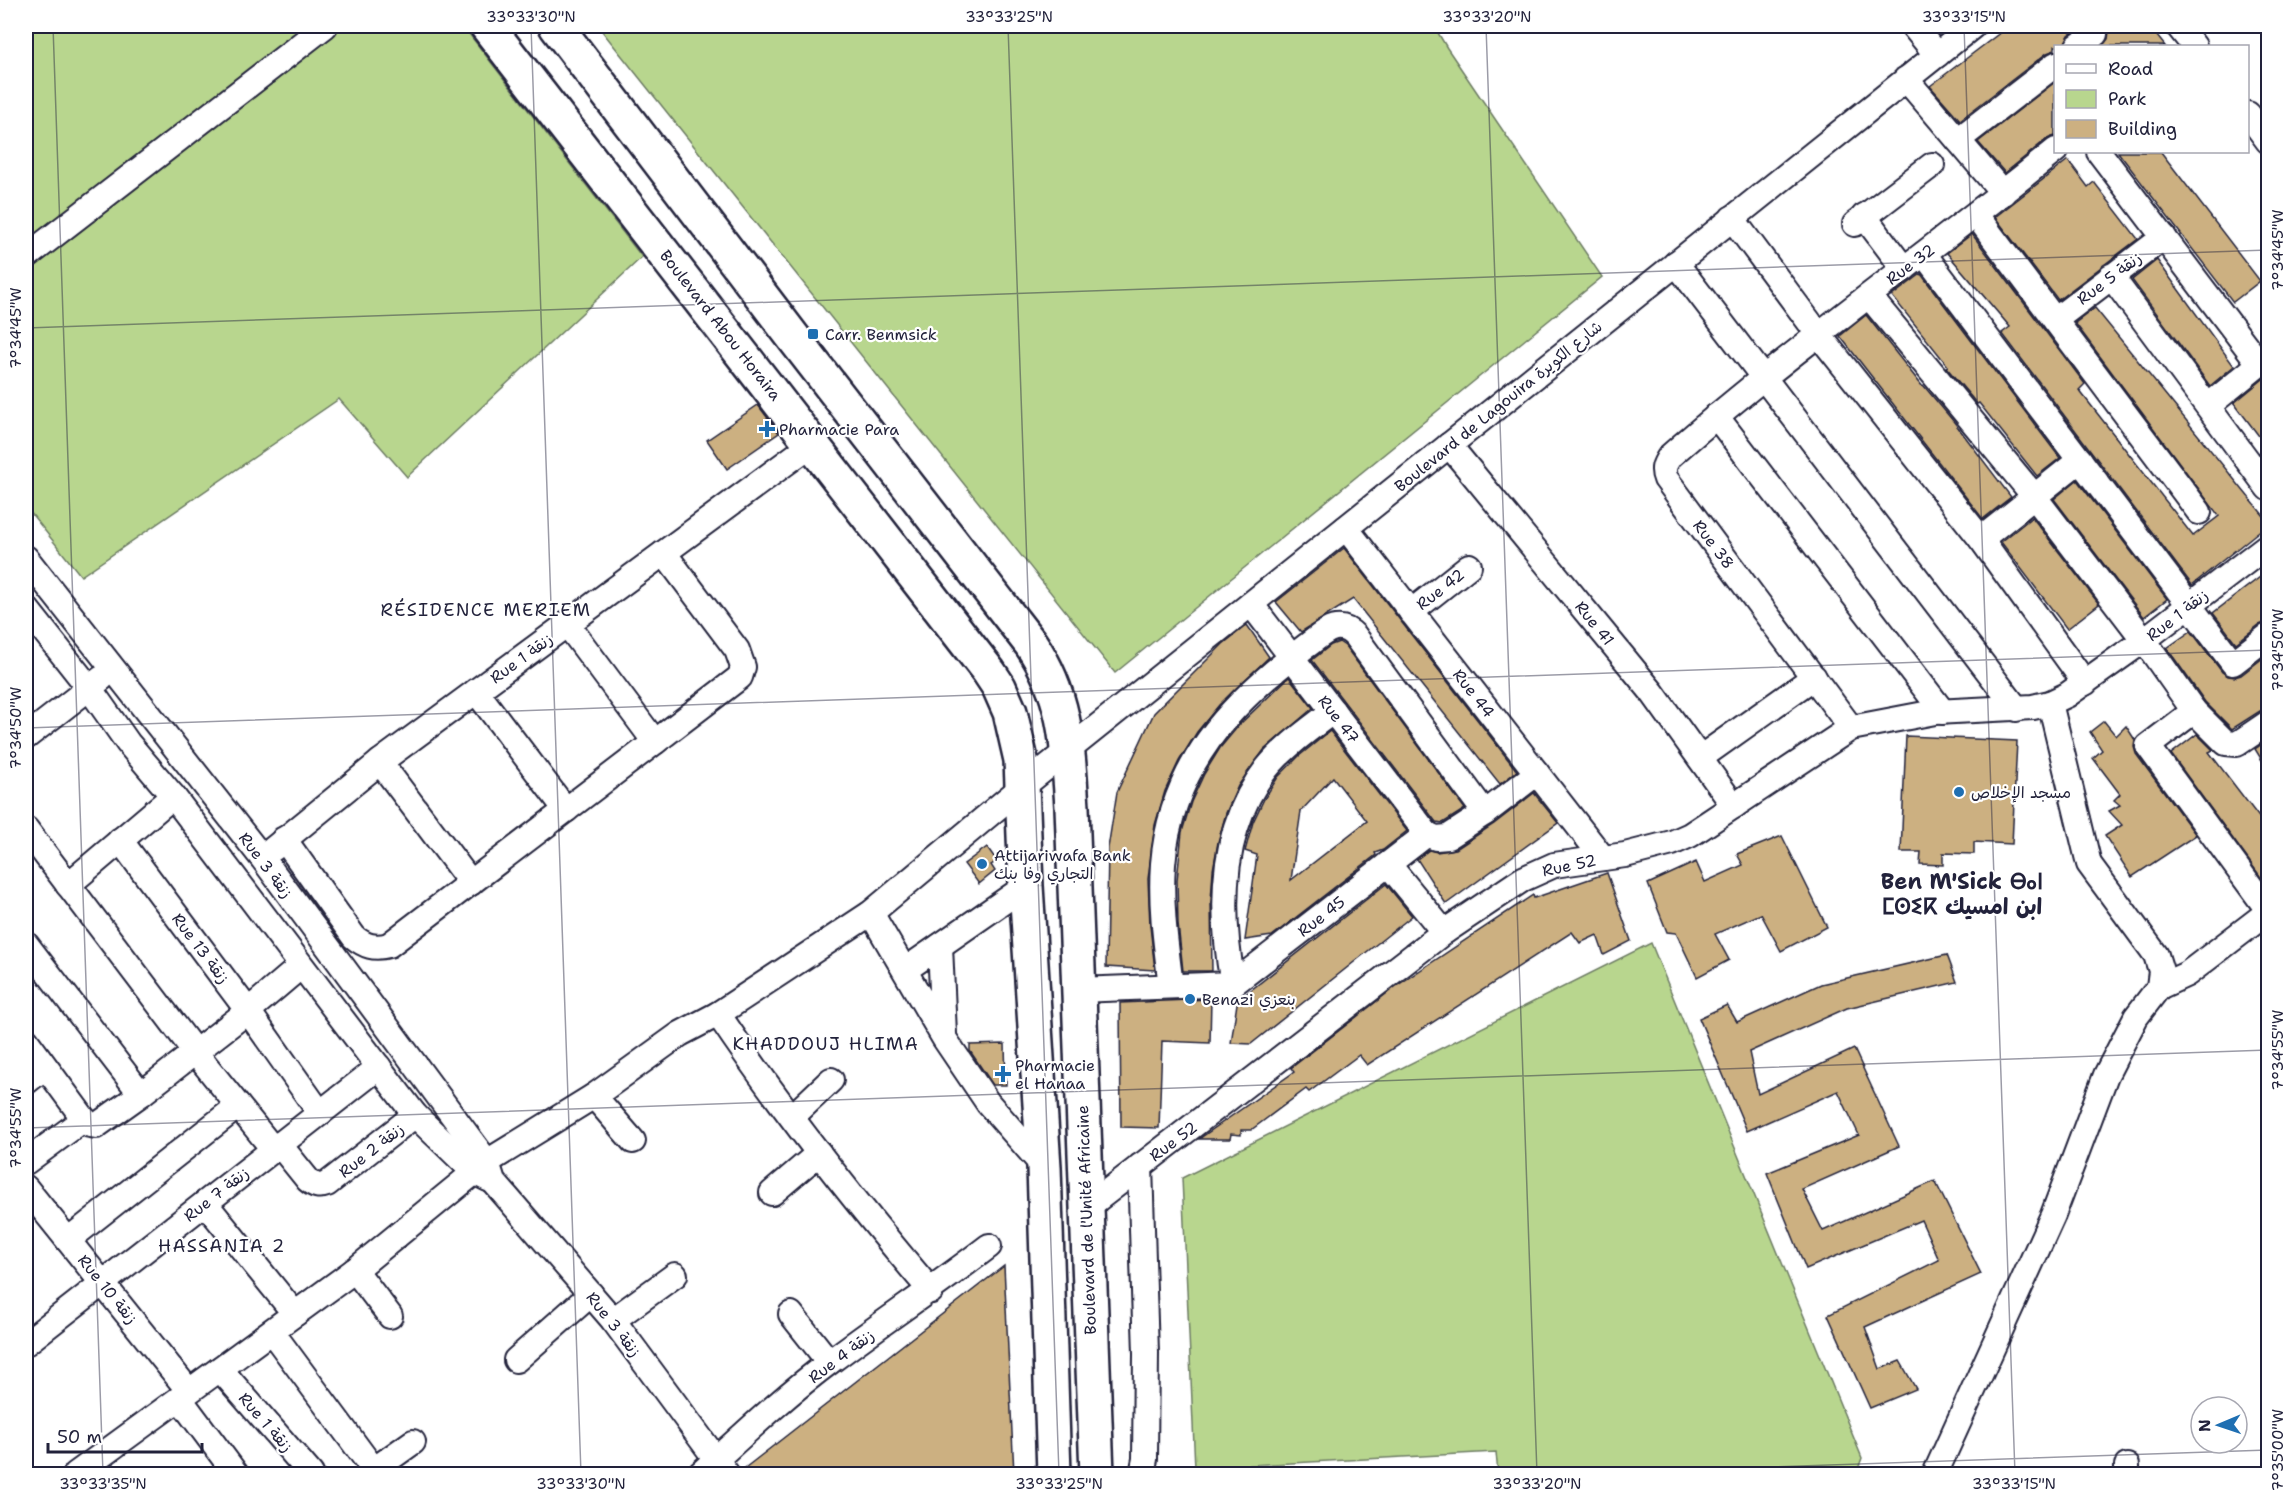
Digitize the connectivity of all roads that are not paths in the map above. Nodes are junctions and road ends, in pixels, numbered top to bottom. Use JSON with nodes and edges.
{"nodes":[{"id":1,"x":325,"y":26,"type":"edge"},
{"id":2,"x":487,"y":26,"type":"edge"},
{"id":3,"x":556,"y":26,"type":"edge"},
{"id":4,"x":1913,"y":26,"type":"edge"},
{"id":5,"x":1973,"y":26,"type":"edge"},
{"id":6,"x":1937,"y":55,"type":"junction"},
{"id":7,"x":2054,"y":65,"type":"edge"},
{"id":8,"x":1906,"y":79,"type":"junction"},
{"id":9,"x":2249,"y":117,"type":"edge"},
{"id":10,"x":1958,"y":140,"type":"junction"},
{"id":11,"x":2268,"y":141,"type":"edge"},
{"id":12,"x":2054,"y":151,"type":"edge"},
{"id":13,"x":2100,"y":153,"type":"edge"},
{"id":14,"x":1932,"y":165,"type":"dead end"},
{"id":15,"x":2003,"y":193,"type":"junction"},
{"id":16,"x":1977,"y":215,"type":"junction"},
{"id":17,"x":1732,"y":219,"type":"junction"},
{"id":18,"x":2164,"y":237,"type":"junction"},
{"id":19,"x":1923,"y":254,"type":"junction"},
{"id":20,"x":26,"y":257,"type":"edge"},
{"id":21,"x":1676,"y":263,"type":"junction"},
{"id":22,"x":1904,"y":269,"type":"junction"},
{"id":23,"x":2111,"y":276,"type":"junction"},
{"id":24,"x":1869,"y":296,"type":"junction"},
{"id":25,"x":2055,"y":320,"type":"junction"},
{"id":26,"x":1819,"y":335,"type":"junction"},
{"id":27,"x":2264,"y":360,"type":"edge"},
{"id":28,"x":1764,"y":378,"type":"junction"},
{"id":29,"x":2208,"y":406,"type":"junction"},
{"id":30,"x":1716,"y":416,"type":"junction"},
{"id":31,"x":813,"y":443,"type":"junction"},
{"id":32,"x":1449,"y":445,"type":"junction"},
{"id":33,"x":2080,"y":460,"type":"junction"},
{"id":34,"x":2265,"y":478,"type":"edge"},
{"id":35,"x":2034,"y":496,"type":"junction"},
{"id":36,"x":2199,"y":512,"type":"dead end"},
{"id":37,"x":1346,"y":528,"type":"junction"},
{"id":38,"x":1981,"y":539,"type":"junction"},
{"id":39,"x":2268,"y":545,"type":"edge"},
{"id":40,"x":664,"y":553,"type":"junction"},
{"id":41,"x":26,"y":558,"type":"edge"},
{"id":42,"x":1469,"y":566,"type":"dead end"},
{"id":43,"x":1251,"y":604,"type":"junction"},
{"id":44,"x":2190,"y":604,"type":"junction"},
{"id":45,"x":26,"y":608,"type":"edge"},
{"id":46,"x":1411,"y":612,"type":"junction"},
{"id":47,"x":567,"y":624,"type":"junction"},
{"id":48,"x":2268,"y":636,"type":"edge"},
{"id":49,"x":2144,"y":640,"type":"junction"},
{"id":50,"x":1291,"y":657,"type":"junction"},
{"id":51,"x":113,"y":669,"type":"junction"},
{"id":52,"x":1814,"y":677,"type":"junction"},
{"id":53,"x":2085,"y":683,"type":"junction"},
{"id":54,"x":90,"y":689,"type":"junction"},
{"id":55,"x":476,"y":691,"type":"junction"},
{"id":56,"x":2050,"y":703,"type":"junction"},
{"id":57,"x":2017,"y":709,"type":"junction"},
{"id":58,"x":1332,"y":711,"type":"junction"},
{"id":59,"x":1943,"y":711,"type":"junction"},
{"id":60,"x":2194,"y":711,"type":"junction"},
{"id":61,"x":2268,"y":723,"type":"edge"},
{"id":62,"x":1851,"y":728,"type":"junction"},
{"id":63,"x":26,"y":737,"type":"edge"},
{"id":64,"x":656,"y":742,"type":"junction"},
{"id":65,"x":1068,"y":750,"type":"junction"},
{"id":66,"x":1700,"y":758,"type":"junction"},
{"id":67,"x":380,"y":762,"type":"junction"},
{"id":68,"x":1537,"y":773,"type":"junction"},
{"id":69,"x":1022,"y":787,"type":"junction"},
{"id":70,"x":172,"y":796,"type":"junction"},
{"id":71,"x":1734,"y":806,"type":"junction"},
{"id":72,"x":566,"y":810,"type":"junction"},
{"id":73,"x":1485,"y":813,"type":"junction"},
{"id":74,"x":26,"y":829,"type":"edge"},
{"id":75,"x":1427,"y":834,"type":"junction"},
{"id":76,"x":284,"y":839,"type":"junction"},
{"id":77,"x":120,"y":840,"type":"junction"},
{"id":78,"x":1603,"y":858,"type":"junction"},
{"id":79,"x":263,"y":859,"type":"junction"},
{"id":80,"x":1388,"y":864,"type":"junction"},
{"id":81,"x":471,"y":883,"type":"junction"},
{"id":82,"x":238,"y":884,"type":"junction"},
{"id":83,"x":68,"y":885,"type":"junction"},
{"id":84,"x":1026,"y":886,"type":"junction"},
{"id":85,"x":2268,"y":911,"type":"edge"},
{"id":86,"x":871,"y":914,"type":"junction"},
{"id":87,"x":1444,"y":932,"type":"junction"},
{"id":88,"x":26,"y":944,"type":"edge"},
{"id":89,"x":940,"y":946,"type":"junction"},
{"id":90,"x":301,"y":966,"type":"junction"},
{"id":91,"x":905,"y":970,"type":"junction"},
{"id":92,"x":1233,"y":984,"type":"junction"},
{"id":93,"x":1172,"y":987,"type":"junction"},
{"id":94,"x":2159,"y":987,"type":"junction"},
{"id":95,"x":1078,"y":990,"type":"junction"},
{"id":96,"x":248,"y":1011,"type":"junction"},
{"id":97,"x":718,"y":1014,"type":"junction"},
{"id":98,"x":944,"y":1038,"type":"junction"},
{"id":99,"x":26,"y":1040,"type":"edge"},
{"id":100,"x":195,"y":1052,"type":"junction"},
{"id":101,"x":45,"y":1067,"type":"junction"},
{"id":102,"x":379,"y":1067,"type":"junction"},
{"id":103,"x":831,"y":1080,"type":"dead end"},
{"id":104,"x":26,"y":1082,"type":"edge"},
{"id":105,"x":141,"y":1094,"type":"junction"},
{"id":106,"x":594,"y":1096,"type":"junction"},
{"id":107,"x":238,"y":1106,"type":"junction"},
{"id":108,"x":320,"y":1113,"type":"junction"},
{"id":109,"x":415,"y":1115,"type":"junction"},
{"id":110,"x":792,"y":1117,"type":"junction"},
{"id":111,"x":92,"y":1121,"type":"junction"},
{"id":112,"x":633,"y":1141,"type":"dead end"},
{"id":113,"x":276,"y":1147,"type":"junction"},
{"id":114,"x":819,"y":1153,"type":"junction"},
{"id":115,"x":26,"y":1162,"type":"edge"},
{"id":116,"x":1140,"y":1166,"type":"junction"},
{"id":117,"x":1044,"y":1167,"type":"junction"},
{"id":118,"x":485,"y":1172,"type":"junction"},
{"id":119,"x":26,"y":1188,"type":"edge"},
{"id":120,"x":772,"y":1193,"type":"dead end"},
{"id":121,"x":205,"y":1203,"type":"junction"},
{"id":122,"x":1085,"y":1209,"type":"junction"},
{"id":123,"x":68,"y":1240,"type":"junction"},
{"id":124,"x":989,"y":1246,"type":"dead end"},
{"id":125,"x":355,"y":1270,"type":"junction"},
{"id":126,"x":675,"y":1275,"type":"dead end"},
{"id":127,"x":103,"y":1282,"type":"junction"},
{"id":128,"x":931,"y":1291,"type":"junction"},
{"id":129,"x":591,"y":1294,"type":"junction"},
{"id":130,"x":295,"y":1314,"type":"junction"},
{"id":131,"x":791,"y":1314,"type":"dead end"},
{"id":132,"x":390,"y":1316,"type":"dead end"},
{"id":133,"x":613,"y":1320,"type":"junction"},
{"id":134,"x":272,"y":1332,"type":"junction"},
{"id":135,"x":26,"y":1343,"type":"edge"},
{"id":136,"x":516,"y":1360,"type":"dead end"},
{"id":137,"x":830,"y":1362,"type":"junction"},
{"id":138,"x":220,"y":1369,"type":"junction"},
{"id":139,"x":185,"y":1395,"type":"junction"},
{"id":140,"x":413,"y":1443,"type":"dead end"},
{"id":141,"x":222,"y":1470,"type":"edge"},
{"id":142,"x":714,"y":1470,"type":"edge"},
{"id":143,"x":371,"y":1472,"type":"edge"},
{"id":144,"x":76,"y":1474,"type":"edge"},
{"id":145,"x":311,"y":1474,"type":"edge"},
{"id":146,"x":1054,"y":1474,"type":"edge"},
{"id":147,"x":1097,"y":1474,"type":"edge"},
{"id":148,"x":1142,"y":1474,"type":"edge"},
{"id":149,"x":1935,"y":1474,"type":"edge"}],
"edges":[{"from":1,"to":20,"type":"street"},
{"from":2,"to":31,"type":"main road","name":"Boulevard Abou Horaira"},
{"from":3,"to":65,"type":"main road"},
{"from":4,"to":6,"type":"street"},
{"from":5,"to":6,"type":"street","name":"Boulevard de Lagouira شارع الكويرة"},
{"from":6,"to":8,"type":"street","name":"Boulevard de Lagouira شارع الكويرة"},
{"from":7,"to":10,"type":"street"},
{"from":8,"to":10,"type":"street"},
{"from":8,"to":17,"type":"street","name":"Boulevard de Lagouira شارع الكويرة"},
{"from":9,"to":11,"type":"street"},
{"from":10,"to":15,"type":"street"},
{"from":12,"to":15,"type":"street","name":"Rue 32"},
{"from":13,"to":18,"type":"street"},
{"from":14,"to":22,"type":"street"},
{"from":15,"to":16,"type":"street","name":"Rue 32"},
{"from":16,"to":19,"type":"street","name":"Rue 32"},
{"from":16,"to":25,"type":"street"},
{"from":17,"to":21,"type":"street","name":"Boulevard de Lagouira شارع الكويرة"},
{"from":17,"to":26,"type":"street"},
{"from":18,"to":23,"type":"street","name":"Rue 5 زنقة"},
{"from":18,"to":27,"type":"street"},
{"from":19,"to":22,"type":"street","name":"Rue 32"},
{"from":19,"to":33,"type":"street"},
{"from":21,"to":28,"type":"street"},
{"from":21,"to":32,"type":"street","name":"Boulevard de Lagouira شارع الكويرة"},
{"from":22,"to":24,"type":"street","name":"Rue 32"},
{"from":23,"to":25,"type":"street","name":"Rue 5 زنقة"},
{"from":23,"to":29,"type":"street"},
{"from":24,"to":26,"type":"street","name":"Rue 32"},
{"from":24,"to":35,"type":"street"},
{"from":25,"to":36,"type":"street"},
{"from":26,"to":28,"type":"street","name":"Rue 32"},
{"from":26,"to":38,"type":"street"},
{"from":27,"to":29,"type":"street"},
{"from":28,"to":30,"type":"street","name":"Rue 38"},
{"from":28,"to":57,"type":"street"},
{"from":29,"to":34,"type":"street"},
{"from":30,"to":52,"type":"street","name":"Rue 38"},
{"from":30,"to":59,"type":"street"},
{"from":31,"to":40,"type":"street","name":"Rue 1 زنقة"},
{"from":31,"to":69,"type":"main road","name":"Boulevard Abou Horaira"},
{"from":32,"to":37,"type":"street","name":"Boulevard de Lagouira شارع الكويرة"},
{"from":32,"to":66,"type":"street","name":"Rue 41"},
{"from":33,"to":35,"type":"street"},
{"from":33,"to":44,"type":"street"},
{"from":35,"to":38,"type":"street"},
{"from":35,"to":49,"type":"street"},
{"from":37,"to":43,"type":"street","name":"Boulevard de Lagouira شارع الكويرة"},
{"from":37,"to":46,"type":"street","name":"Rue 44"},
{"from":38,"to":53,"type":"street"},
{"from":39,"to":44,"type":"street","name":"Rue 1 زنقة"},
{"from":40,"to":47,"type":"street","name":"Rue 1 زنقة"},
{"from":40,"to":64,"type":"street"},
{"from":41,"to":51,"type":"street","name":"Rue 3 زنقة"},
{"from":42,"to":46,"type":"street","name":"Rue 42"},
{"from":43,"to":50,"type":"street","name":"Rue 47"},
{"from":43,"to":65,"type":"street","name":"Boulevard de Lagouira شارع الكويرة"},
{"from":44,"to":48,"type":"street"},
{"from":44,"to":49,"type":"street","name":"Rue 1 زنقة"},
{"from":45,"to":54,"type":"street","name":"Rue 3 زنقة"},
{"from":46,"to":68,"type":"street","name":"Rue 44"},
{"from":47,"to":55,"type":"street","name":"Rue 1 زنقة"},
{"from":47,"to":64,"type":"street"},
{"from":49,"to":53,"type":"street","name":"Rue 1 زنقة"},
{"from":49,"to":60,"type":"street"},
{"from":50,"to":58,"type":"street","name":"Rue 47"},
{"from":50,"to":73,"type":"street"},
{"from":50,"to":93,"type":"street"},
{"from":51,"to":54,"type":"street"},
{"from":51,"to":79,"type":"street","name":"Rue 3 زنقة"},
{"from":52,"to":62,"type":"street","name":"Rue 38"},
{"from":52,"to":66,"type":"street"},
{"from":53,"to":56,"type":"street","name":"Rue 52"},
{"from":54,"to":63,"type":"street"},
{"from":54,"to":70,"type":"street","name":"Rue 3 زنقة"},
{"from":55,"to":67,"type":"street","name":"Rue 1 زنقة"},
{"from":55,"to":72,"type":"street"},
{"from":56,"to":57,"type":"street","name":"Rue 52"},
{"from":56,"to":94,"type":"street"},
{"from":57,"to":59,"type":"street","name":"Rue 52"},
{"from":58,"to":75,"type":"street","name":"Rue 47"},
{"from":58,"to":92,"type":"street"},
{"from":59,"to":62,"type":"street","name":"Rue 52"},
{"from":60,"to":61,"type":"street"},
{"from":60,"to":85,"type":"street"},
{"from":62,"to":71,"type":"street","name":"Rue 52"},
{"from":64,"to":72,"type":"street"},
{"from":65,"to":69,"type":"street","name":"Boulevard de Lagouira شارع الكويرة"},
{"from":65,"to":95,"type":"main road","name":"Boulevard de l'Unité Africaine"},
{"from":66,"to":71,"type":"street","name":"Rue 41"},
{"from":67,"to":76,"type":"street","name":"Rue 1 زنقة"},
{"from":67,"to":81,"type":"street"},
{"from":68,"to":73,"type":"street"},
{"from":68,"to":78,"type":"street","name":"Rue 44"},
{"from":69,"to":84,"type":"main road"},
{"from":69,"to":86,"type":"street","name":"Boulevard de Lagouira شارع الكويرة"},
{"from":70,"to":77,"type":"street"},
{"from":70,"to":82,"type":"street","name":"Rue 3 زنقة"},
{"from":71,"to":78,"type":"street","name":"Rue 52"},
{"from":72,"to":81,"type":"street"},
{"from":73,"to":75,"type":"street"},
{"from":74,"to":83,"type":"street"},
{"from":75,"to":80,"type":"street","name":"Rue 45"},
{"from":76,"to":79,"type":"street","name":"Rue 1 زنقة"},
{"from":76,"to":81,"type":"street"},
{"from":77,"to":83,"type":"street"},
{"from":77,"to":96,"type":"street","name":"Rue 13 زنقة"},
{"from":78,"to":87,"type":"street","name":"Rue 52"},
{"from":79,"to":82,"type":"street","name":"Rue 1 زنقة"},
{"from":79,"to":118,"type":"street","name":"Rue 3 زنقة"},
{"from":80,"to":87,"type":"street"},
{"from":80,"to":92,"type":"street","name":"Rue 45"},
{"from":82,"to":90,"type":"street","name":"Rue 3 زنقة"},
{"from":83,"to":100,"type":"street"},
{"from":84,"to":89,"type":"street"},
{"from":84,"to":117,"type":"main road"},
{"from":85,"to":94,"type":"street"},
{"from":86,"to":91,"type":"street"},
{"from":86,"to":97,"type":"street","name":"Boulevard de Lagouira شارع الكويرة"},
{"from":87,"to":116,"type":"street","name":"Rue 52"},
{"from":88,"to":105,"type":"street"},
{"from":89,"to":91,"type":"street"},
{"from":89,"to":98,"type":"street"},
{"from":90,"to":96,"type":"street"},
{"from":90,"to":102,"type":"street","name":"Rue 3 زنقة"},
{"from":91,"to":98,"type":"street"},
{"from":92,"to":93,"type":"street"},
{"from":93,"to":95,"type":"street"},
{"from":94,"to":149,"type":"street"},
{"from":95,"to":122,"type":"main road","name":"Boulevard de l'Unité Africaine"},
{"from":96,"to":100,"type":"street"},
{"from":96,"to":108,"type":"street","name":"Rue 13 زنقة"},
{"from":97,"to":106,"type":"street","name":"Boulevard de Lagouira شارع الكويرة"},
{"from":97,"to":110,"type":"street"},
{"from":98,"to":117,"type":"street"},
{"from":99,"to":101,"type":"street"},
{"from":100,"to":105,"type":"street"},
{"from":100,"to":107,"type":"street"},
{"from":101,"to":104,"type":"street"},
{"from":101,"to":111,"type":"street"},
{"from":102,"to":108,"type":"street","name":"Rue 7 زنقة"},
{"from":102,"to":109,"type":"street","name":"Rue 3 زنقة"},
{"from":103,"to":110,"type":"street"},
{"from":105,"to":111,"type":"street"},
{"from":106,"to":112,"type":"street"},
{"from":106,"to":118,"type":"street","name":"Boulevard de Lagouira شارع الكويرة"},
{"from":107,"to":113,"type":"street"},
{"from":107,"to":123,"type":"street"},
{"from":108,"to":113,"type":"street","name":"Rue 7 زنقة"},
{"from":109,"to":113,"type":"street","name":"Rue 2 زنقة"},
{"from":109,"to":118,"type":"street","name":"Rue 3 زنقة"},
{"from":110,"to":114,"type":"street"},
{"from":111,"to":115,"type":"street"},
{"from":113,"to":121,"type":"street","name":"Rue 7 زنقة"},
{"from":114,"to":120,"type":"street"},
{"from":114,"to":128,"type":"street"},
{"from":116,"to":122,"type":"street","name":"Rue 52"},
{"from":116,"to":148,"type":"street"},
{"from":117,"to":146,"type":"main road"},
{"from":118,"to":125,"type":"street","name":"Boulevard de Lagouira شارع الكويرة"},
{"from":118,"to":129,"type":"street","name":"Rue 3 زنقة"},
{"from":119,"to":123,"type":"street","name":"Rue 10 زنقة"},
{"from":121,"to":127,"type":"street","name":"Rue 7 زنقة"},
{"from":121,"to":130,"type":"street"},
{"from":122,"to":147,"type":"main road","name":"Boulevard de l'Unité Africaine"},
{"from":123,"to":127,"type":"street","name":"Rue 10 زنقة"},
{"from":124,"to":128,"type":"street","name":"Rue 4 زنقة"},
{"from":125,"to":130,"type":"street","name":"Boulevard de Lagouira شارع الكويرة"},
{"from":125,"to":132,"type":"street"},
{"from":126,"to":133,"type":"street"},
{"from":127,"to":135,"type":"street","name":"Rue 7 زنقة"},
{"from":127,"to":139,"type":"street","name":"Rue 10 زنقة"},
{"from":128,"to":137,"type":"street","name":"Rue 4 زنقة"},
{"from":129,"to":133,"type":"street","name":"Rue 3 زنقة"},
{"from":129,"to":136,"type":"street"},
{"from":130,"to":134,"type":"street","name":"Boulevard de Lagouira شارع الكويرة"},
{"from":131,"to":137,"type":"street"},
{"from":133,"to":142,"type":"street","name":"Rue 3 زنقة"},
{"from":134,"to":138,"type":"street","name":"Boulevard de Lagouira شارع الكويرة"},
{"from":134,"to":143,"type":"street"},
{"from":137,"to":142,"type":"street","name":"Rue 4 زنقة"},
{"from":138,"to":139,"type":"street","name":"Boulevard de Lagouira شارع الكويرة"},
{"from":138,"to":145,"type":"street","name":"Rue 1 زنقة"},
{"from":139,"to":141,"type":"street"},
{"from":139,"to":144,"type":"street","name":"Boulevard de Lagouira شارع الكويرة"},
{"from":140,"to":143,"type":"street"}]}
